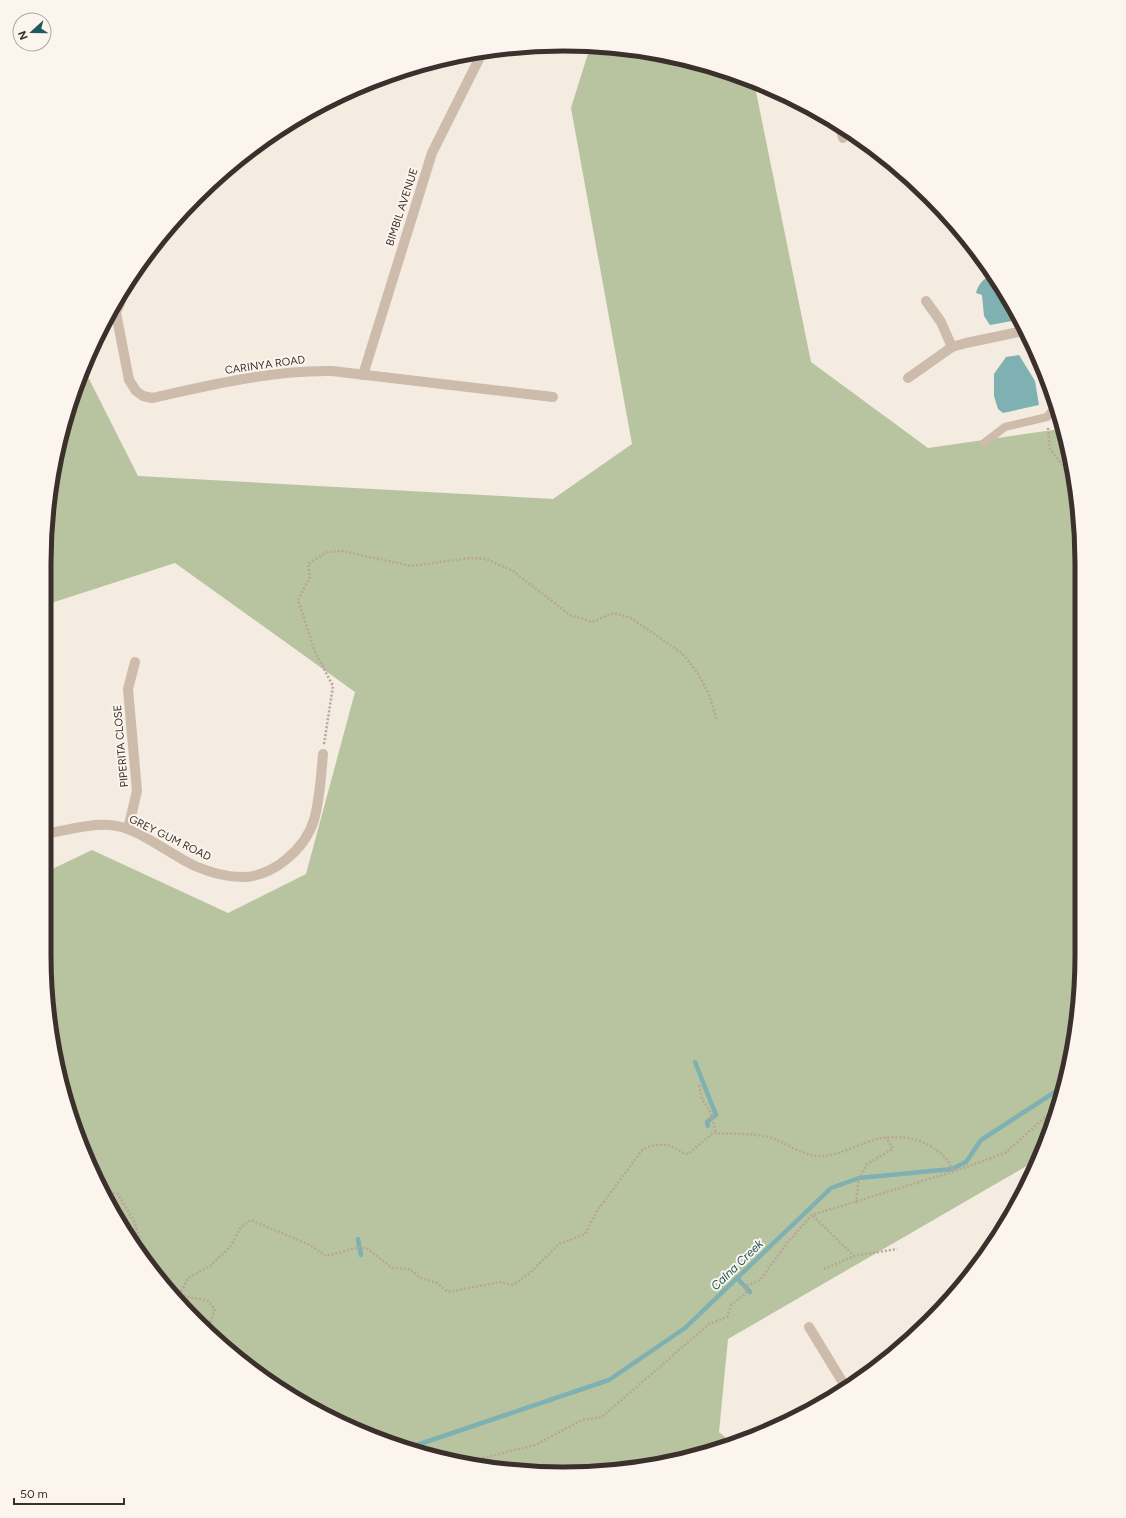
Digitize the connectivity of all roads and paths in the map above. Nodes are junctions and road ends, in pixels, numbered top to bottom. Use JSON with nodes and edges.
{"nodes":[{"id":1,"x":480,"y":58,"type":"edge"},
{"id":2,"x":842,"y":134,"type":"edge"},
{"id":3,"x":843,"y":138,"type":"dead end"},
{"id":4,"x":926,"y":301,"type":"dead end"},
{"id":5,"x":113,"y":319,"type":"edge"},
{"id":6,"x":1019,"y":332,"type":"edge"},
{"id":7,"x":952,"y":347,"type":"junction"},
{"id":8,"x":363,"y":375,"type":"junction"},
{"id":9,"x":908,"y":378,"type":"dead end"},
{"id":10,"x":553,"y":397,"type":"dead end"},
{"id":11,"x":1052,"y":411,"type":"edge"},
{"id":12,"x":1047,"y":418,"type":"junction"},
{"id":13,"x":984,"y":443,"type":"dead end"},
{"id":14,"x":1066,"y":470,"type":"edge"},
{"id":15,"x":135,"y":662,"type":"dead end"},
{"id":16,"x":716,"y":721,"type":"dead end"},
{"id":17,"x":323,"y":754,"type":"joint"},
{"id":18,"x":128,"y":829,"type":"junction"},
{"id":19,"x":51,"y":833,"type":"edge"},
{"id":20,"x":699,"y":1085,"type":"dead end"},
{"id":21,"x":1050,"y":1113,"type":"edge"},
{"id":22,"x":716,"y":1133,"type":"junction"},
{"id":23,"x":886,"y":1138,"type":"junction"},
{"id":24,"x":953,"y":1172,"type":"junction"},
{"id":25,"x":110,"y":1192,"type":"edge"},
{"id":26,"x":856,"y":1203,"type":"junction"},
{"id":27,"x":812,"y":1215,"type":"junction"},
{"id":28,"x":138,"y":1240,"type":"edge"},
{"id":29,"x":897,"y":1249,"type":"dead end"},
{"id":30,"x":854,"y":1256,"type":"junction"},
{"id":31,"x":824,"y":1269,"type":"dead end"},
{"id":32,"x":180,"y":1294,"type":"joint"},
{"id":33,"x":208,"y":1324,"type":"edge"},
{"id":34,"x":809,"y":1327,"type":"dead end"},
{"id":35,"x":843,"y":1383,"type":"edge"},
{"id":36,"x":480,"y":1460,"type":"edge"}],
"edges":[{"from":1,"to":8,"type":"street","name":"BIMBIL AVENUE"},
{"from":2,"to":3,"type":"street"},
{"from":4,"to":7,"type":"street"},
{"from":5,"to":8,"type":"street","name":"CARINYA ROAD"},
{"from":6,"to":7,"type":"street"},
{"from":7,"to":9,"type":"street"},
{"from":8,"to":10,"type":"street","name":"CARINYA ROAD"},
{"from":11,"to":12,"type":"lane"},
{"from":12,"to":13,"type":"lane"},
{"from":12,"to":14,"type":"path"},
{"from":15,"to":18,"type":"street","name":"PIPERITA CLOSE"},
{"from":16,"to":17,"type":"path"},
{"from":17,"to":18,"type":"street","name":"GREY GUM ROAD"},
{"from":18,"to":19,"type":"street","name":"GREY GUM ROAD"},
{"from":20,"to":22,"type":"path"},
{"from":21,"to":24,"type":"path"},
{"from":22,"to":23,"type":"path"},
{"from":22,"to":32,"type":"path"},
{"from":23,"to":24,"type":"path"},
{"from":23,"to":26,"type":"path"},
{"from":24,"to":26,"type":"path"},
{"from":25,"to":28,"type":"path"},
{"from":26,"to":27,"type":"path"},
{"from":27,"to":30,"type":"path"},
{"from":27,"to":36,"type":"path"},
{"from":29,"to":30,"type":"path"},
{"from":30,"to":31,"type":"path"},
{"from":32,"to":33,"type":"path"},
{"from":34,"to":35,"type":"street"}]}
